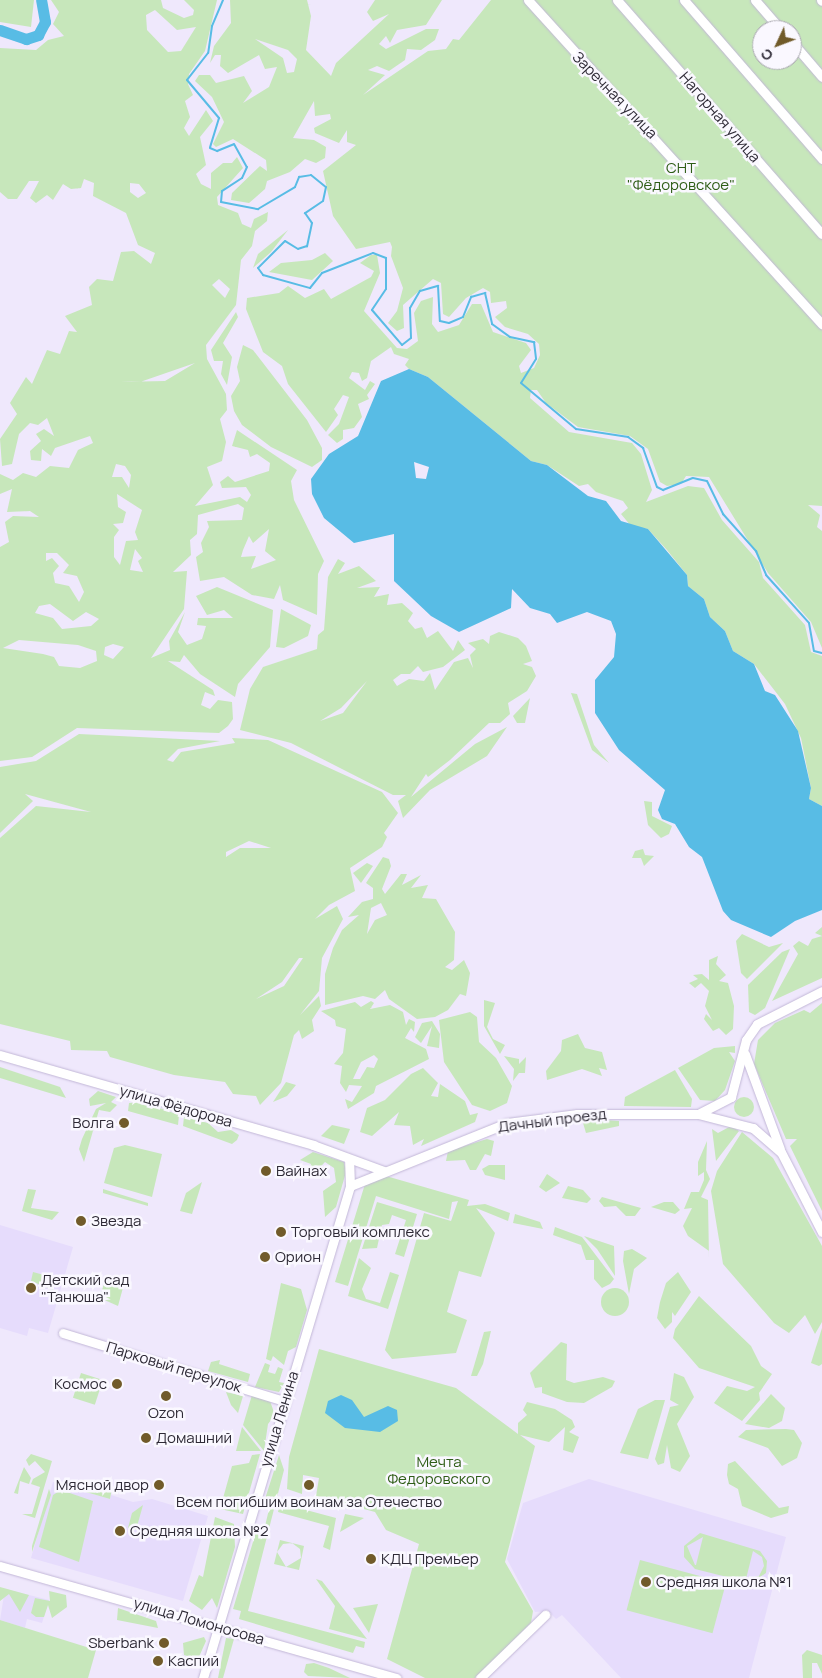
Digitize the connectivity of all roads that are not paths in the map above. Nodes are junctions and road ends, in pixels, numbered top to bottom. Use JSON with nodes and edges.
{"nodes":[{"id":1,"x":528,"y":0,"type":"edge"},
{"id":2,"x":617,"y":0,"type":"edge"},
{"id":3,"x":684,"y":0,"type":"edge"},
{"id":4,"x":755,"y":0,"type":"edge"},
{"id":5,"x":772,"y":20,"type":"edge"},
{"id":6,"x":802,"y":54,"type":"edge"},
{"id":7,"x":822,"y":77,"type":"edge"},
{"id":8,"x":822,"y":159,"type":"edge"},
{"id":9,"x":822,"y":234,"type":"edge"},
{"id":10,"x":822,"y":324,"type":"edge"},
{"id":11,"x":822,"y":992,"type":"edge"},
{"id":12,"x":744,"y":1051,"type":"junction"},
{"id":13,"x":0,"y":1056,"type":"edge"},
{"id":14,"x":698,"y":1114,"type":"junction"},
{"id":15,"x":781,"y":1152,"type":"junction"},
{"id":16,"x":349,"y":1160,"type":"junction"},
{"id":17,"x":384,"y":1171,"type":"junction"},
{"id":18,"x":350,"y":1186,"type":"junction"},
{"id":19,"x":822,"y":1232,"type":"edge"},
{"id":20,"x":63,"y":1333,"type":"dead end"},
{"id":21,"x":284,"y":1401,"type":"junction"},
{"id":22,"x":0,"y":1566,"type":"edge"},
{"id":23,"x":545,"y":1615,"type":"dead end"},
{"id":24,"x":218,"y":1627,"type":"junction"},
{"id":25,"x":203,"y":1678,"type":"edge"},
{"id":26,"x":397,"y":1678,"type":"edge"},
{"id":27,"x":480,"y":1678,"type":"edge"}],
"edges":[{"from":1,"to":10,"type":"street","name":"Заречная улица"},
{"from":2,"to":9,"type":"street","name":"Нагорная улица"},
{"from":3,"to":8,"type":"street"},
{"from":4,"to":5,"type":"street"},
{"from":6,"to":7,"type":"street"},
{"from":11,"to":12,"type":"street"},
{"from":12,"to":14,"type":"street"},
{"from":12,"to":15,"type":"street"},
{"from":13,"to":16,"type":"street","name":"улица Фёдорова"},
{"from":14,"to":15,"type":"street"},
{"from":14,"to":17,"type":"street","name":"Дачный проезд"},
{"from":15,"to":19,"type":"street"},
{"from":16,"to":17,"type":"street","name":"улица Фёдорова"},
{"from":16,"to":18,"type":"street","name":"улица Ленина"},
{"from":17,"to":18,"type":"street","name":"Дачный проезд"},
{"from":18,"to":21,"type":"street","name":"улица Ленина"},
{"from":20,"to":21,"type":"street","name":"Парковый переулок"},
{"from":21,"to":24,"type":"street","name":"улица Ленина"},
{"from":22,"to":24,"type":"street","name":"улица Ломоносова"},
{"from":23,"to":27,"type":"street"},
{"from":24,"to":25,"type":"street","name":"улица Ленина"},
{"from":24,"to":26,"type":"street","name":"улица Ломоносова"}]}
